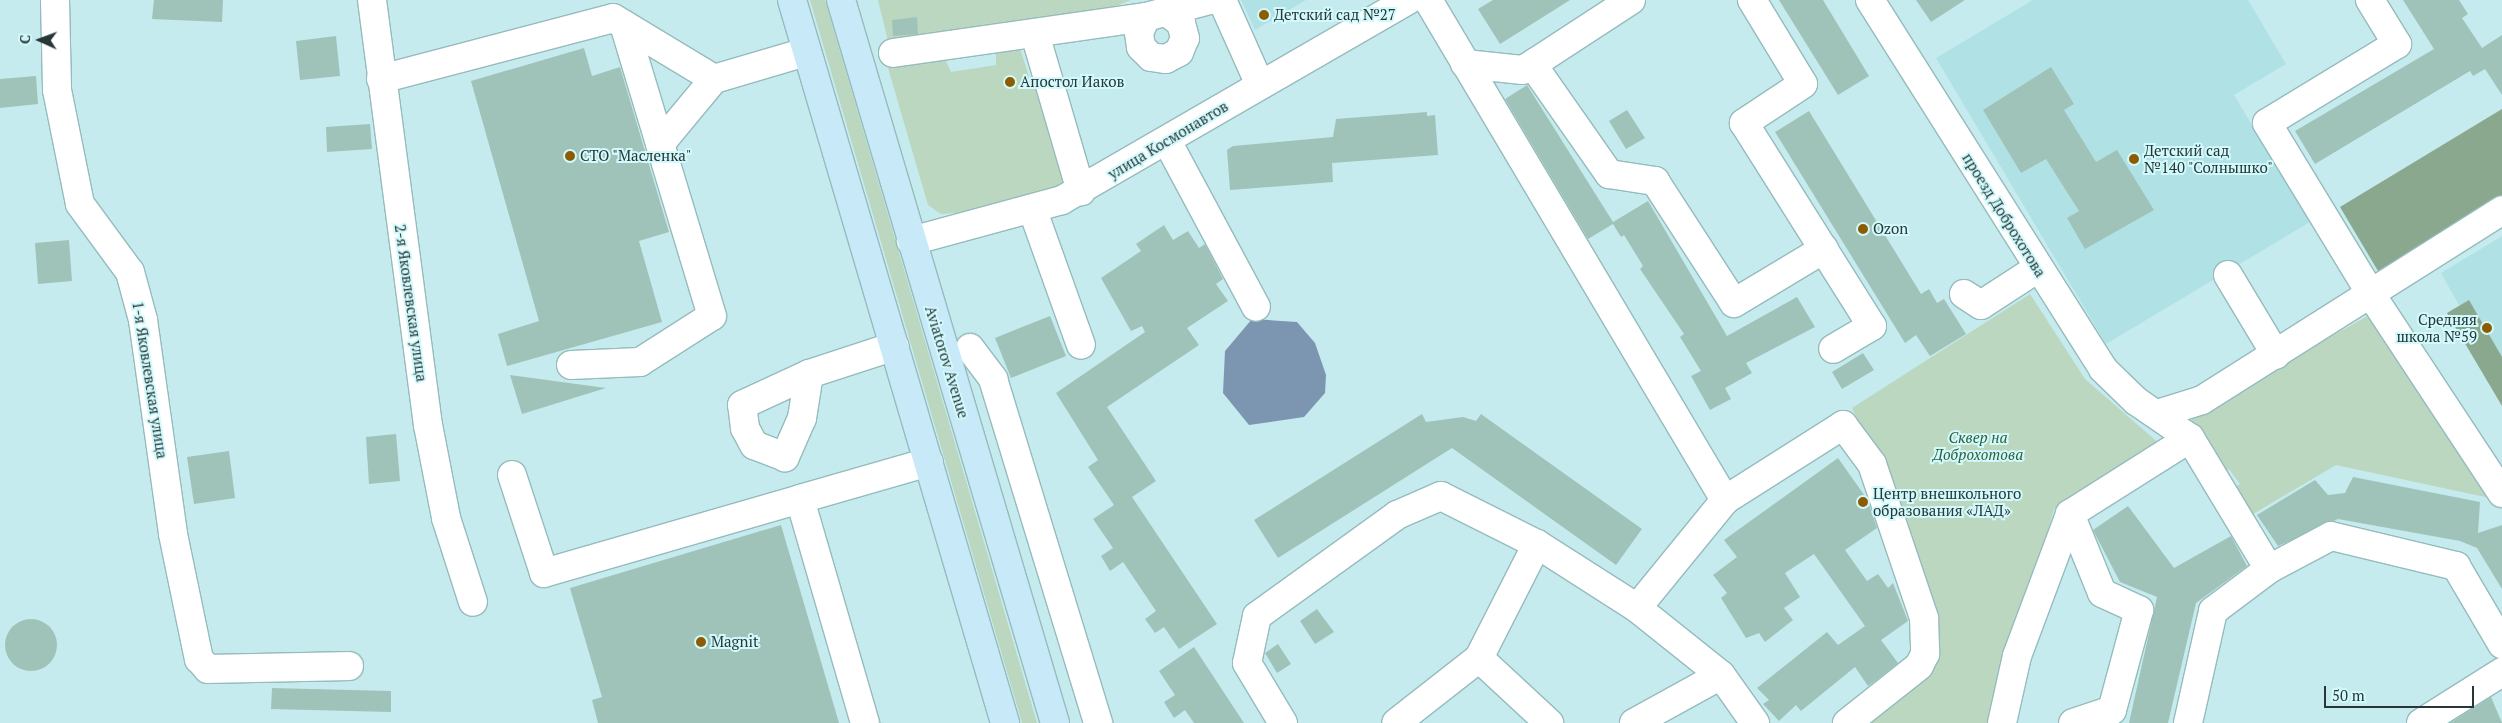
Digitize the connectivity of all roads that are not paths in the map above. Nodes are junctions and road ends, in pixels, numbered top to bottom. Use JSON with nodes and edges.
{"nodes":[{"id":1,"x":55,"y":0,"type":"edge"},
{"id":2,"x":372,"y":0,"type":"edge"},
{"id":3,"x":792,"y":0,"type":"edge"},
{"id":4,"x":841,"y":0,"type":"edge"},
{"id":5,"x":1210,"y":0,"type":"edge"},
{"id":6,"x":1222,"y":0,"type":"edge"},
{"id":7,"x":1408,"y":0,"type":"edge"},
{"id":8,"x":1428,"y":0,"type":"edge"},
{"id":9,"x":1632,"y":0,"type":"edge"},
{"id":10,"x":1752,"y":0,"type":"edge"},
{"id":11,"x":1870,"y":0,"type":"edge"},
{"id":12,"x":2370,"y":0,"type":"edge"},
{"id":13,"x":624,"y":25,"type":"junction"},
{"id":14,"x":1036,"y":34,"type":"junction"},
{"id":15,"x":806,"y":52,"type":"junction"},
{"id":16,"x":893,"y":53,"type":"dead end"},
{"id":17,"x":1536,"y":62,"type":"junction"},
{"id":18,"x":1465,"y":64,"type":"junction"},
{"id":19,"x":381,"y":79,"type":"junction"},
{"id":20,"x":714,"y":80,"type":"junction"},
{"id":21,"x":1260,"y":85,"type":"junction"},
{"id":22,"x":1166,"y":141,"type":"junction"},
{"id":23,"x":660,"y":144,"type":"junction"},
{"id":24,"x":1081,"y":191,"type":"junction"},
{"id":25,"x":2502,"y":210,"type":"edge"},
{"id":26,"x":1033,"y":211,"type":"junction"},
{"id":27,"x":910,"y":241,"type":"junction"},
{"id":28,"x":1824,"y":249,"type":"junction"},
{"id":29,"x":2038,"y":268,"type":"junction"},
{"id":30,"x":2228,"y":275,"type":"dead end"},
{"id":31,"x":1964,"y":294,"type":"dead end"},
{"id":32,"x":2372,"y":296,"type":"junction"},
{"id":33,"x":1256,"y":307,"type":"dead end"},
{"id":34,"x":1081,"y":345,"type":"dead end"},
{"id":35,"x":896,"y":346,"type":"junction"},
{"id":36,"x":970,"y":348,"type":"dead end"},
{"id":37,"x":1833,"y":349,"type":"dead end"},
{"id":38,"x":2276,"y":355,"type":"junction"},
{"id":39,"x":571,"y":365,"type":"dead end"},
{"id":40,"x":809,"y":374,"type":"dead end"},
{"id":41,"x":2157,"y":414,"type":"junction"},
{"id":42,"x":2190,"y":438,"type":"junction"},
{"id":43,"x":929,"y":462,"type":"junction"},
{"id":44,"x":512,"y":475,"type":"dead end"},
{"id":45,"x":2502,"y":493,"type":"edge"},
{"id":46,"x":800,"y":499,"type":"junction"},
{"id":47,"x":1725,"y":500,"type":"junction"},
{"id":48,"x":2070,"y":514,"type":"junction"},
{"id":49,"x":1537,"y":544,"type":"junction"},
{"id":50,"x":2269,"y":569,"type":"junction"},
{"id":51,"x":473,"y":602,"type":"dead end"},
{"id":52,"x":1637,"y":608,"type":"junction"},
{"id":53,"x":2502,"y":644,"type":"edge"},
{"id":54,"x":1479,"y":658,"type":"junction"},
{"id":55,"x":349,"y":666,"type":"dead end"},
{"id":56,"x":2502,"y":672,"type":"edge"},
{"id":57,"x":1721,"y":675,"type":"junction"},
{"id":58,"x":865,"y":723,"type":"edge"},
{"id":59,"x":1005,"y":723,"type":"edge"},
{"id":60,"x":1055,"y":723,"type":"edge"},
{"id":61,"x":1098,"y":723,"type":"edge"},
{"id":62,"x":1283,"y":723,"type":"edge"},
{"id":63,"x":1396,"y":723,"type":"edge"},
{"id":64,"x":1549,"y":723,"type":"edge"},
{"id":65,"x":1634,"y":723,"type":"edge"},
{"id":66,"x":1756,"y":723,"type":"edge"},
{"id":67,"x":1847,"y":723,"type":"edge"},
{"id":68,"x":2002,"y":723,"type":"edge"},
{"id":69,"x":2072,"y":723,"type":"edge"},
{"id":70,"x":2188,"y":723,"type":"edge"},
{"id":71,"x":2422,"y":723,"type":"edge"}],
"edges":[{"from":1,"to":55,"type":"street","name":"1-я Яковлевская улица"},
{"from":2,"to":19,"type":"street","name":"2-я Яковлевская улица"},
{"from":3,"to":15,"type":"main road"},
{"from":4,"to":27,"type":"main road","name":"Aviatorov Avenue"},
{"from":5,"to":14,"type":"street"},
{"from":6,"to":21,"type":"street"},
{"from":7,"to":21,"type":"street","name":"улица Космонавтов"},
{"from":8,"to":18,"type":"street"},
{"from":9,"to":17,"type":"street"},
{"from":10,"to":28,"type":"street"},
{"from":11,"to":29,"type":"street","name":"проезд Доброхотова"},
{"from":12,"to":32,"type":"street"},
{"from":13,"to":19,"type":"street"},
{"from":13,"to":20,"type":"street"},
{"from":13,"to":23,"type":"street"},
{"from":14,"to":16,"type":"street"},
{"from":14,"to":24,"type":"street"},
{"from":15,"to":20,"type":"street"},
{"from":15,"to":35,"type":"main road"},
{"from":17,"to":18,"type":"street"},
{"from":17,"to":28,"type":"street"},
{"from":18,"to":47,"type":"street"},
{"from":19,"to":51,"type":"street","name":"2-я Яковлевская улица"},
{"from":20,"to":23,"type":"street"},
{"from":21,"to":22,"type":"street","name":"улица Космонавтов"},
{"from":22,"to":24,"type":"street","name":"улица Космонавтов"},
{"from":22,"to":33,"type":"street"},
{"from":23,"to":39,"type":"street"},
{"from":24,"to":26,"type":"street","name":"улица Космонавтов"},
{"from":25,"to":32,"type":"street"},
{"from":26,"to":27,"type":"street","name":"улица Космонавтов"},
{"from":26,"to":34,"type":"street"},
{"from":27,"to":60,"type":"main road","name":"Aviatorov Avenue"},
{"from":28,"to":37,"type":"street"},
{"from":29,"to":31,"type":"street"},
{"from":29,"to":41,"type":"street","name":"проезд Доброхотова"},
{"from":30,"to":38,"type":"street"},
{"from":32,"to":38,"type":"street"},
{"from":32,"to":45,"type":"street"},
{"from":35,"to":40,"type":"street"},
{"from":35,"to":43,"type":"main road"},
{"from":36,"to":61,"type":"street"},
{"from":38,"to":41,"type":"street"},
{"from":41,"to":42,"type":"street","name":"проезд Доброхотова"},
{"from":42,"to":48,"type":"street"},
{"from":42,"to":50,"type":"street"},
{"from":43,"to":46,"type":"street"},
{"from":43,"to":59,"type":"main road"},
{"from":44,"to":46,"type":"street"},
{"from":46,"to":58,"type":"street"},
{"from":47,"to":52,"type":"street"},
{"from":47,"to":67,"type":"street"},
{"from":48,"to":68,"type":"street"},
{"from":48,"to":69,"type":"street"},
{"from":49,"to":52,"type":"street"},
{"from":49,"to":54,"type":"street"},
{"from":49,"to":62,"type":"street"},
{"from":50,"to":53,"type":"street"},
{"from":50,"to":70,"type":"street"},
{"from":52,"to":57,"type":"street"},
{"from":54,"to":63,"type":"street"},
{"from":54,"to":64,"type":"street"},
{"from":56,"to":71,"type":"street"},
{"from":57,"to":65,"type":"street"},
{"from":57,"to":66,"type":"street"}]}
